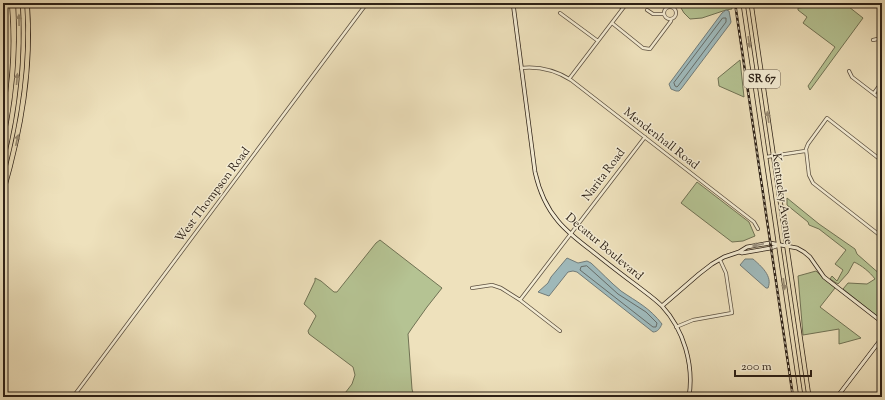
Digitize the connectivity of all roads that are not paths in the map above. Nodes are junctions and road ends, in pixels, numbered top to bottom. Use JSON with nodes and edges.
{"nodes":[{"id":1,"x":7,"y":3,"type":"edge"},
{"id":2,"x":18,"y":3,"type":"edge"},
{"id":3,"x":27,"y":3,"type":"edge"},
{"id":4,"x":367,"y":3,"type":"edge"},
{"id":5,"x":513,"y":3,"type":"edge"},
{"id":6,"x":615,"y":3,"type":"edge"},
{"id":7,"x":627,"y":3,"type":"edge"},
{"id":8,"x":672,"y":3,"type":"edge"},
{"id":9,"x":743,"y":3,"type":"edge"},
{"id":10,"x":751,"y":3,"type":"edge"},
{"id":11,"x":873,"y":3,"type":"edge"},
{"id":12,"x":878,"y":3,"type":"edge"},
{"id":13,"x":671,"y":7,"type":"junction"},
{"id":14,"x":623,"y":8,"type":"junction"},
{"id":15,"x":647,"y":10,"type":"dead end"},
{"id":16,"x":560,"y":13,"type":"dead end"},
{"id":17,"x":664,"y":14,"type":"junction"},
{"id":18,"x":671,"y":19,"type":"junction"},
{"id":19,"x":612,"y":23,"type":"junction"},
{"id":20,"x":882,"y":38,"type":"edge"},
{"id":21,"x":873,"y":40,"type":"dead end"},
{"id":22,"x":598,"y":41,"type":"junction"},
{"id":23,"x":521,"y":68,"type":"junction"},
{"id":24,"x":850,"y":71,"type":"dead end"},
{"id":25,"x":569,"y":79,"type":"junction"},
{"id":26,"x":882,"y":82,"type":"edge"},
{"id":27,"x":874,"y":93,"type":"junction"},
{"id":28,"x":882,"y":100,"type":"edge"},
{"id":29,"x":3,"y":107,"type":"edge"},
{"id":30,"x":645,"y":137,"type":"junction"},
{"id":31,"x":806,"y":151,"type":"junction"},
{"id":32,"x":774,"y":156,"type":"junction"},
{"id":33,"x":766,"y":157,"type":"junction"},
{"id":34,"x":3,"y":159,"type":"edge"},
{"id":35,"x":882,"y":161,"type":"edge"},
{"id":36,"x":3,"y":192,"type":"edge"},
{"id":37,"x":758,"y":229,"type":"dead end"},
{"id":38,"x":570,"y":234,"type":"junction"},
{"id":39,"x":882,"y":238,"type":"edge"},
{"id":40,"x":779,"y":245,"type":"junction"},
{"id":41,"x":787,"y":246,"type":"junction"},
{"id":42,"x":739,"y":252,"type":"junction"},
{"id":43,"x":720,"y":260,"type":"junction"},
{"id":44,"x":472,"y":288,"type":"dead end"},
{"id":45,"x":520,"y":300,"type":"junction"},
{"id":46,"x":662,"y":306,"type":"junction"},
{"id":47,"x":882,"y":322,"type":"edge"},
{"id":48,"x":676,"y":327,"type":"junction"},
{"id":49,"x":560,"y":331,"type":"dead end"},
{"id":50,"x":882,"y":338,"type":"edge"},
{"id":51,"x":73,"y":397,"type":"edge"},
{"id":52,"x":689,"y":397,"type":"edge"},
{"id":53,"x":801,"y":397,"type":"edge"},
{"id":54,"x":809,"y":397,"type":"edge"},
{"id":55,"x":837,"y":397,"type":"edge"}],
"edges":[{"from":1,"to":29,"type":"highway"},
{"from":34,"to":2,"type":"highway","one_way":true},
{"from":36,"to":3,"type":"highway","one_way":true},
{"from":4,"to":51,"type":"street","name":"West Thompson Road"},
{"from":5,"to":23,"type":"street","name":"Decatur Boulevard"},
{"from":6,"to":14,"type":"street"},
{"from":7,"to":14,"type":"street"},
{"from":8,"to":13,"type":"street"},
{"from":9,"to":33,"type":"main road","name":"Kentucky Avenue","number":"SR 67","one_way":true},
{"from":32,"to":10,"type":"main road","name":"Kentucky Avenue","number":"SR 67","one_way":true},
{"from":11,"to":12,"type":"street"},
{"from":13,"to":17,"type":"street"},
{"from":13,"to":18,"type":"street"},
{"from":14,"to":19,"type":"street"},
{"from":15,"to":17,"type":"street"},
{"from":16,"to":22,"type":"street"},
{"from":17,"to":18,"type":"street"},
{"from":18,"to":19,"type":"street"},
{"from":19,"to":22,"type":"street"},
{"from":20,"to":21,"type":"street"},
{"from":22,"to":25,"type":"street"},
{"from":23,"to":25,"type":"street","name":"Mendenhall Road"},
{"from":23,"to":38,"type":"street","name":"Decatur Boulevard"},
{"from":24,"to":27,"type":"street"},
{"from":25,"to":30,"type":"street","name":"Mendenhall Road"},
{"from":26,"to":27,"type":"street"},
{"from":27,"to":28,"type":"street"},
{"from":30,"to":37,"type":"street","name":"Mendenhall Road"},
{"from":30,"to":38,"type":"street","name":"Narita Road"},
{"from":31,"to":32,"type":"street"},
{"from":31,"to":35,"type":"street"},
{"from":31,"to":39,"type":"street"},
{"from":32,"to":33,"type":"street"},
{"from":32,"to":41,"type":"main road","name":"Kentucky Avenue","number":"SR 67"},
{"from":33,"to":40,"type":"main road","name":"Kentucky Avenue","number":"SR 67"},
{"from":38,"to":45,"type":"street","name":"Narita Road"},
{"from":38,"to":46,"type":"street","name":"Decatur Boulevard"},
{"from":40,"to":41,"type":"street"},
{"from":40,"to":42,"type":"street"},
{"from":40,"to":42,"type":"street","one_way":true},
{"from":40,"to":53,"type":"main road","name":"Kentucky Avenue","number":"SR 67","one_way":true},
{"from":41,"to":47,"type":"street"},
{"from":41,"to":54,"type":"main road","name":"Kentucky Avenue","number":"SR 67"},
{"from":42,"to":43,"type":"street"},
{"from":43,"to":46,"type":"street"},
{"from":43,"to":48,"type":"street"},
{"from":44,"to":45,"type":"street"},
{"from":45,"to":49,"type":"street"},
{"from":46,"to":48,"type":"street","name":"Decatur Boulevard"},
{"from":48,"to":52,"type":"street","name":"Decatur Boulevard"},
{"from":50,"to":55,"type":"street"}]}
